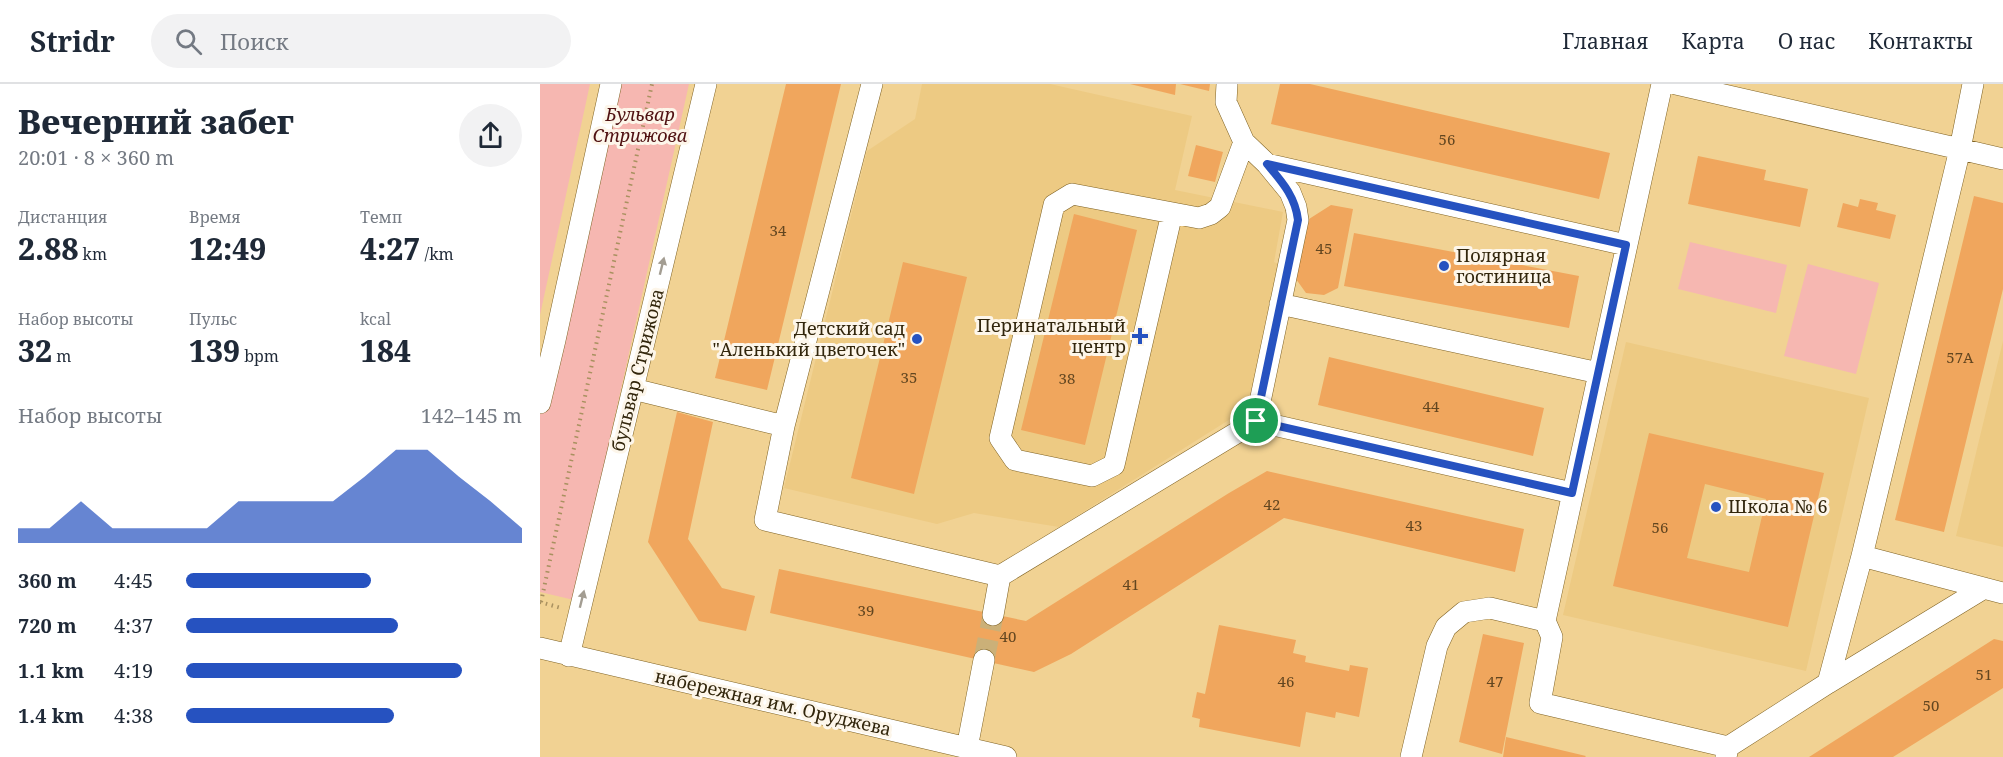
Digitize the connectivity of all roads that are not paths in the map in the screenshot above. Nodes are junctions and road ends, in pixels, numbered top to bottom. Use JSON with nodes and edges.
{"nodes":[{"id":1,"x":611,"y":84,"type":"edge"},
{"id":2,"x":706,"y":84,"type":"edge"},
{"id":3,"x":872,"y":84,"type":"edge"},
{"id":4,"x":1227,"y":84,"type":"edge"},
{"id":5,"x":1662,"y":84,"type":"edge"},
{"id":6,"x":1676,"y":84,"type":"edge"},
{"id":7,"x":1974,"y":84,"type":"edge"},
{"id":8,"x":1244,"y":142,"type":"junction"},
{"id":9,"x":1960,"y":149,"type":"junction"},
{"id":10,"x":2003,"y":159,"type":"edge"},
{"id":11,"x":1267,"y":164,"type":"junction"},
{"id":12,"x":1172,"y":213,"type":"junction"},
{"id":13,"x":1626,"y":245,"type":"junction"},
{"id":14,"x":1280,"y":304,"type":"junction"},
{"id":15,"x":1599,"y":373,"type":"junction"},
{"id":16,"x":633,"y":389,"type":"junction"},
{"id":17,"x":540,"y":403,"type":"edge"},
{"id":18,"x":1256,"y":421,"type":"junction"},
{"id":19,"x":784,"y":426,"type":"junction"},
{"id":20,"x":1572,"y":493,"type":"junction"},
{"id":21,"x":1862,"y":556,"type":"junction"},
{"id":22,"x":1000,"y":576,"type":"junction"},
{"id":23,"x":1994,"y":590,"type":"edge"},
{"id":24,"x":993,"y":615,"type":"tunnel mouth"},
{"id":25,"x":1545,"y":621,"type":"junction"},
{"id":26,"x":540,"y":648,"type":"edge"},
{"id":27,"x":569,"y":656,"type":"junction"},
{"id":28,"x":984,"y":660,"type":"tunnel mouth"},
{"id":29,"x":1828,"y":683,"type":"junction"},
{"id":30,"x":967,"y":748,"type":"junction"},
{"id":31,"x":1727,"y":752,"type":"edge"},
{"id":32,"x":1006,"y":757,"type":"edge"},
{"id":33,"x":1411,"y":757,"type":"edge"}],
"edges":[{"from":1,"to":17,"type":"street"},
{"from":16,"to":2,"type":"street","name":"бульвар Стрижова","one_way":true},
{"from":3,"to":19,"type":"street"},
{"from":4,"to":8,"type":"street"},
{"from":5,"to":13,"type":"street"},
{"from":6,"to":9,"type":"street"},
{"from":7,"to":9,"type":"street"},
{"from":8,"to":11,"type":"street"},
{"from":8,"to":12,"type":"street"},
{"from":9,"to":10,"type":"street"},
{"from":9,"to":21,"type":"street"},
{"from":11,"to":13,"type":"street"},
{"from":11,"to":14,"type":"street"},
{"from":12,"to":12,"type":"street"},
{"from":13,"to":15,"type":"street"},
{"from":14,"to":15,"type":"street"},
{"from":14,"to":18,"type":"street"},
{"from":15,"to":20,"type":"street"},
{"from":16,"to":19,"type":"street"},
{"from":27,"to":16,"type":"street","name":"бульвар Стрижова","one_way":true},
{"from":18,"to":20,"type":"street"},
{"from":18,"to":22,"type":"street"},
{"from":19,"to":22,"type":"street"},
{"from":20,"to":25,"type":"street"},
{"from":21,"to":23,"type":"street"},
{"from":21,"to":29,"type":"street"},
{"from":22,"to":24,"type":"street"},
{"from":23,"to":29,"type":"street"},
{"from":25,"to":31,"type":"street"},
{"from":25,"to":33,"type":"street"},
{"from":26,"to":27,"type":"street","name":"набережная им. Оруджева"},
{"from":27,"to":30,"type":"street","name":"набережная им. Оруджева"},
{"from":28,"to":30,"type":"street"},
{"from":29,"to":31,"type":"street"},
{"from":30,"to":32,"type":"street","name":"набережная им. Оруджева"}]}
